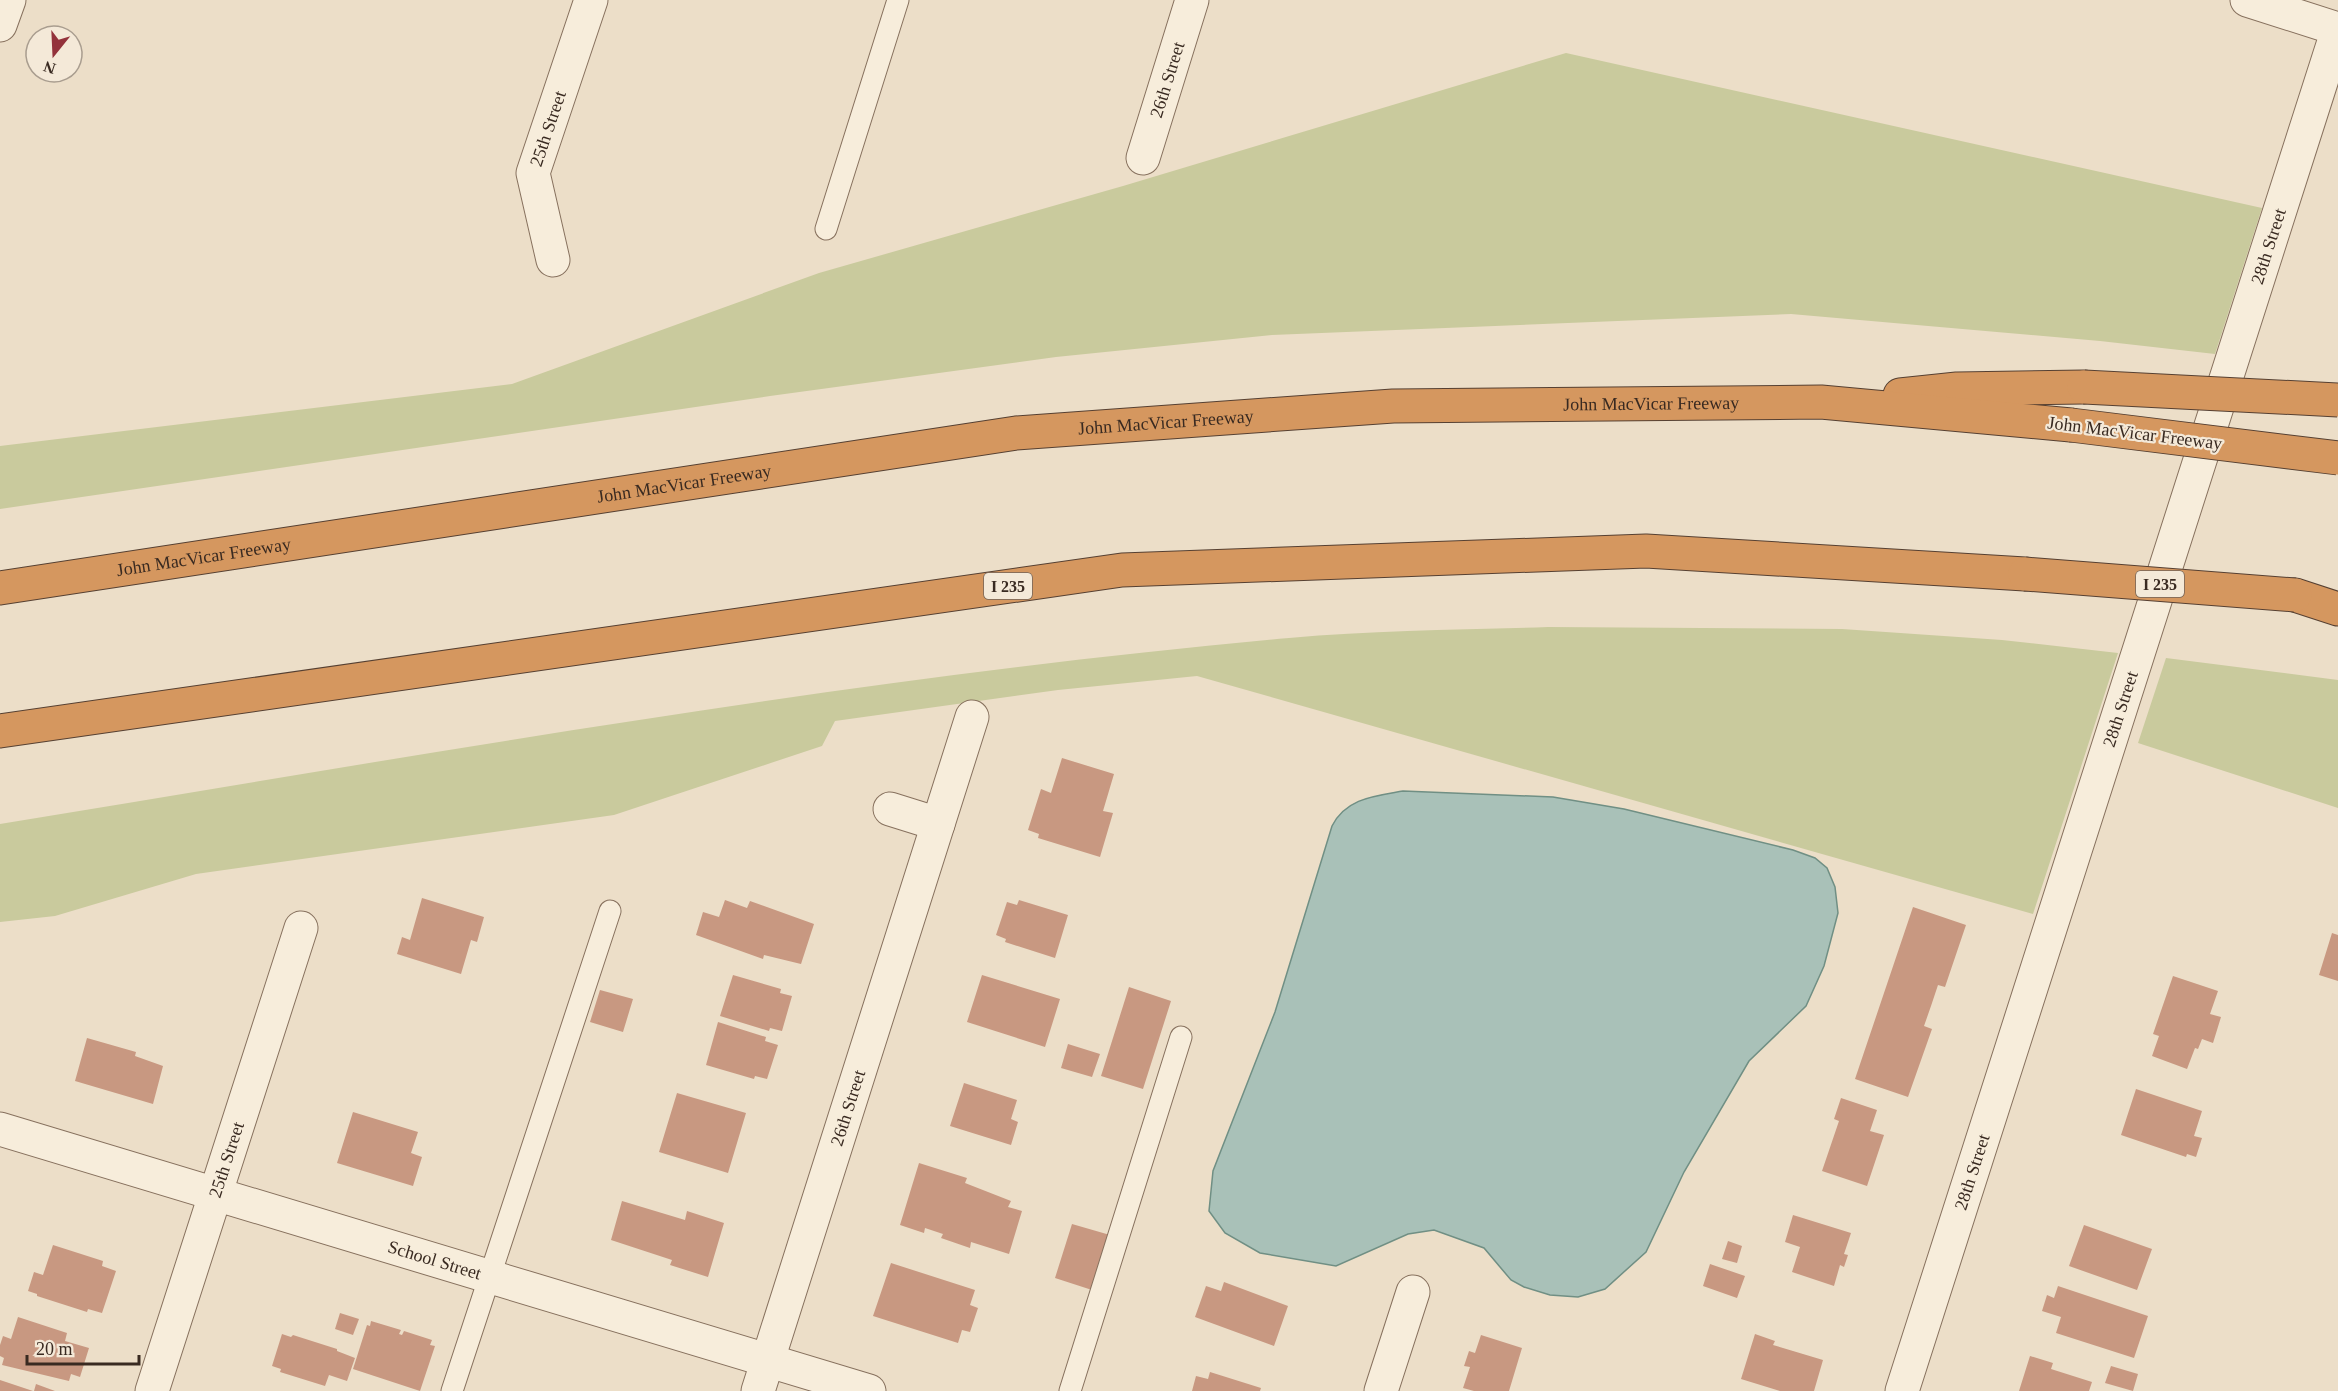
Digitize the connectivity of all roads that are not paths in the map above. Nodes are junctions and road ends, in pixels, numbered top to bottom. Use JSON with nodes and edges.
{"nodes":[{"id":1,"x":9,"y":0,"type":"edge"},
{"id":2,"x":591,"y":0,"type":"edge"},
{"id":3,"x":898,"y":0,"type":"edge"},
{"id":4,"x":1192,"y":0,"type":"edge"},
{"id":5,"x":2247,"y":0,"type":"edge"},
{"id":6,"x":0,"y":26,"type":"edge"},
{"id":7,"x":2338,"y":29,"type":"edge"},
{"id":8,"x":2330,"y":84,"type":"edge"},
{"id":9,"x":1143,"y":158,"type":"dead end"},
{"id":10,"x":826,"y":229,"type":"dead end"},
{"id":11,"x":553,"y":260,"type":"dead end"},
{"id":12,"x":2338,"y":400,"type":"edge"},
{"id":13,"x":1821,"y":402,"type":"junction"},
{"id":14,"x":2338,"y":458,"type":"edge"},
{"id":15,"x":84,"y":576,"type":"junction"},
{"id":16,"x":0,"y":580,"type":"edge"},
{"id":17,"x":0,"y":588,"type":"edge"},
{"id":18,"x":2295,"y":595,"type":"junction"},
{"id":19,"x":2338,"y":599,"type":"edge"},
{"id":20,"x":2338,"y":609,"type":"edge"},
{"id":21,"x":972,"y":717,"type":"dead end"},
{"id":22,"x":0,"y":731,"type":"edge"},
{"id":23,"x":891,"y":809,"type":"dead end"},
{"id":24,"x":938,"y":824,"type":"junction"},
{"id":25,"x":610,"y":912,"type":"dead end"},
{"id":26,"x":301,"y":928,"type":"dead end"},
{"id":27,"x":1180,"y":1037,"type":"dead end"},
{"id":28,"x":0,"y":1129,"type":"edge"},
{"id":29,"x":214,"y":1193,"type":"junction"},
{"id":30,"x":490,"y":1276,"type":"junction"},
{"id":31,"x":1413,"y":1292,"type":"dead end"},
{"id":32,"x":768,"y":1360,"type":"junction"},
{"id":33,"x":152,"y":1391,"type":"edge"},
{"id":34,"x":452,"y":1391,"type":"edge"},
{"id":35,"x":758,"y":1391,"type":"edge"},
{"id":36,"x":869,"y":1391,"type":"edge"},
{"id":37,"x":1070,"y":1391,"type":"edge"},
{"id":38,"x":1381,"y":1391,"type":"edge"},
{"id":39,"x":1902,"y":1391,"type":"edge"}],
"edges":[{"from":1,"to":6,"type":"street"},
{"from":2,"to":11,"type":"street","name":"25th Street"},
{"from":3,"to":10,"type":"lane"},
{"from":4,"to":9,"type":"street","name":"26th Street"},
{"from":5,"to":7,"type":"street"},
{"from":7,"to":8,"type":"street","name":"28th Street"},
{"from":8,"to":39,"type":"street","name":"28th Street"},
{"from":12,"to":13,"type":"highway","bridge":true},
{"from":13,"to":14,"type":"highway","name":"John MacVicar Freeway","bridge":true},
{"from":13,"to":15,"type":"highway","name":"John MacVicar Freeway"},
{"from":15,"to":16,"type":"highway"},
{"from":15,"to":17,"type":"highway","name":"John MacVicar Freeway"},
{"from":18,"to":19,"type":"highway","number":"I 235"},
{"from":18,"to":20,"type":"highway"},
{"from":18,"to":22,"type":"highway","number":"I 235","bridge":true},
{"from":21,"to":24,"type":"street","name":"26th Street"},
{"from":23,"to":24,"type":"street"},
{"from":24,"to":32,"type":"street","name":"26th Street"},
{"from":25,"to":30,"type":"lane"},
{"from":26,"to":29,"type":"street","name":"25th Street"},
{"from":27,"to":37,"type":"lane"},
{"from":28,"to":29,"type":"street","name":"School Street"},
{"from":29,"to":30,"type":"street","name":"School Street"},
{"from":29,"to":33,"type":"street","name":"25th Street"},
{"from":30,"to":32,"type":"street","name":"School Street"},
{"from":30,"to":34,"type":"lane"},
{"from":31,"to":38,"type":"street"},
{"from":32,"to":35,"type":"street","name":"26th Street"},
{"from":32,"to":36,"type":"street","name":"School Street"}]}
